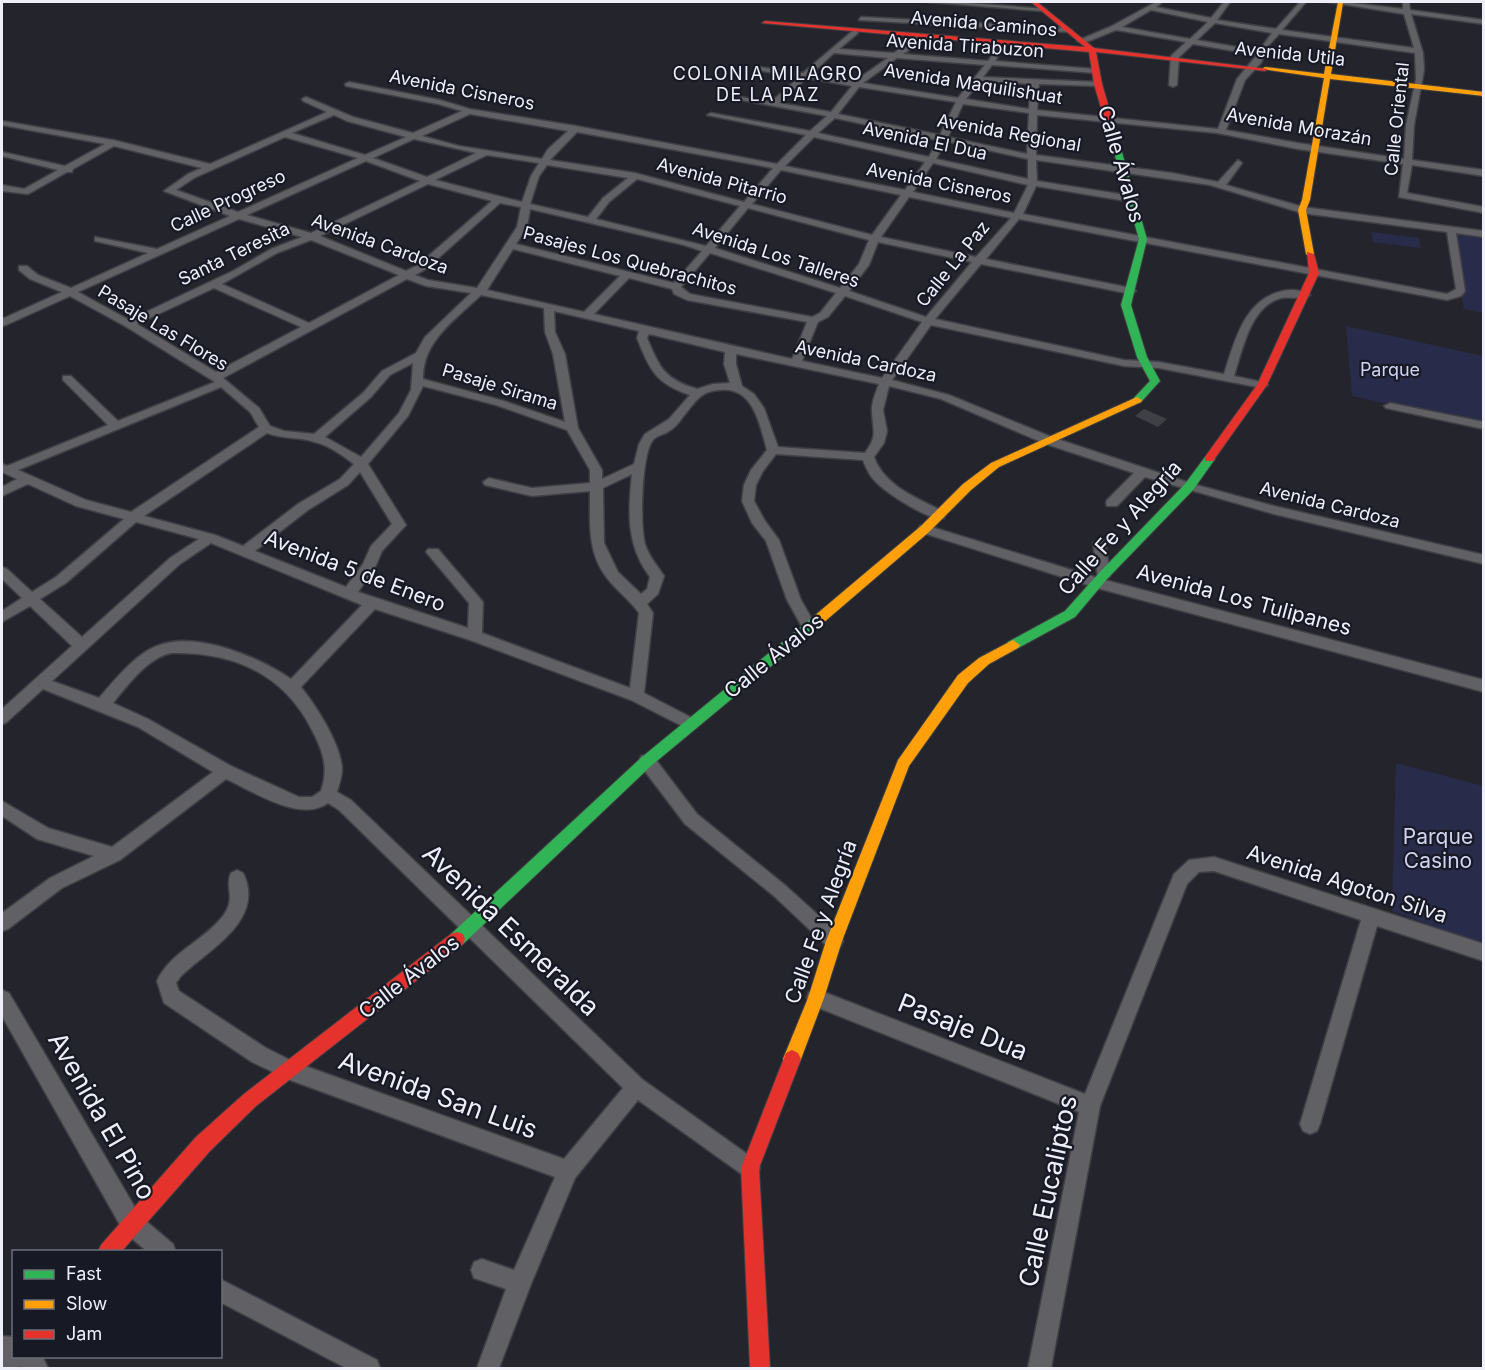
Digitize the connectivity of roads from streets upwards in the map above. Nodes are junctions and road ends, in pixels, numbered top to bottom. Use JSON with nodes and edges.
{"nodes":[{"id":1,"x":931,"y":2,"type":"edge"},
{"id":2,"x":1161,"y":2,"type":"edge"},
{"id":3,"x":1227,"y":2,"type":"edge"},
{"id":4,"x":1303,"y":2,"type":"edge"},
{"id":5,"x":1336,"y":2,"type":"edge"},
{"id":6,"x":1406,"y":2,"type":"edge"},
{"id":7,"x":1038,"y":5,"type":"edge"},
{"id":8,"x":1151,"y":8,"type":"junction"},
{"id":9,"x":1406,"y":12,"type":"junction"},
{"id":10,"x":1213,"y":21,"type":"junction"},
{"id":11,"x":1484,"y":22,"type":"edge"},
{"id":12,"x":765,"y":23,"type":"dead end"},
{"id":13,"x":858,"y":25,"type":"junction"},
{"id":14,"x":1115,"y":28,"type":"junction"},
{"id":15,"x":1068,"y":30,"type":"junction"},
{"id":16,"x":1277,"y":32,"type":"junction"},
{"id":17,"x":915,"y":37,"type":"junction"},
{"id":18,"x":1335,"y":40,"type":"junction"},
{"id":19,"x":1081,"y":41,"type":"junction"},
{"id":20,"x":1192,"y":42,"type":"junction"},
{"id":21,"x":1002,"y":44,"type":"junction"},
{"id":22,"x":1092,"y":50,"type":"junction"},
{"id":23,"x":832,"y":51,"type":"junction"},
{"id":24,"x":1418,"y":51,"type":"junction"},
{"id":25,"x":1260,"y":53,"type":"junction"},
{"id":26,"x":895,"y":57,"type":"junction"},
{"id":27,"x":1174,"y":60,"type":"junction"},
{"id":28,"x":989,"y":63,"type":"junction"},
{"id":29,"x":1251,"y":68,"type":"junction"},
{"id":30,"x":762,"y":69,"type":"dead end"},
{"id":31,"x":803,"y":75,"type":"junction"},
{"id":32,"x":1326,"y":76,"type":"junction"},
{"id":33,"x":1096,"y":77,"type":"junction"},
{"id":34,"x":977,"y":79,"type":"junction"},
{"id":35,"x":1035,"y":82,"type":"junction"},
{"id":36,"x":858,"y":83,"type":"junction"},
{"id":37,"x":349,"y":84,"type":"dead end"},
{"id":38,"x":1173,"y":86,"type":"dead end"},
{"id":39,"x":1419,"y":86,"type":"junction"},
{"id":40,"x":1484,"y":94,"type":"edge"},
{"id":41,"x":306,"y":99,"type":"dead end"},
{"id":42,"x":740,"y":99,"type":"dead end"},
{"id":43,"x":961,"y":100,"type":"junction"},
{"id":44,"x":772,"y":105,"type":"junction"},
{"id":45,"x":1032,"y":110,"type":"junction"},
{"id":46,"x":469,"y":111,"type":"junction"},
{"id":47,"x":333,"y":112,"type":"junction"},
{"id":48,"x":711,"y":115,"type":"dead end"},
{"id":49,"x":833,"y":115,"type":"junction"},
{"id":50,"x":1108,"y":120,"type":"junction"},
{"id":51,"x":2,"y":123,"type":"edge"},
{"id":52,"x":576,"y":128,"type":"junction"},
{"id":53,"x":1222,"y":130,"type":"junction"},
{"id":54,"x":285,"y":134,"type":"junction"},
{"id":55,"x":812,"y":134,"type":"junction"},
{"id":56,"x":411,"y":136,"type":"junction"},
{"id":57,"x":943,"y":139,"type":"junction"},
{"id":58,"x":112,"y":143,"type":"junction"},
{"id":59,"x":1315,"y":148,"type":"junction"},
{"id":60,"x":483,"y":153,"type":"junction"},
{"id":61,"x":2,"y":154,"type":"edge"},
{"id":62,"x":1031,"y":157,"type":"junction"},
{"id":63,"x":363,"y":158,"type":"junction"},
{"id":64,"x":932,"y":159,"type":"junction"},
{"id":65,"x":544,"y":161,"type":"junction"},
{"id":66,"x":1238,"y":163,"type":"dead end"},
{"id":67,"x":1409,"y":163,"type":"junction"},
{"id":68,"x":211,"y":167,"type":"junction"},
{"id":69,"x":777,"y":167,"type":"junction"},
{"id":70,"x":1121,"y":169,"type":"junction"},
{"id":71,"x":69,"y":170,"type":"junction"},
{"id":72,"x":1483,"y":171,"type":"edge"},
{"id":73,"x":635,"y":176,"type":"junction"},
{"id":74,"x":429,"y":181,"type":"junction"},
{"id":75,"x":1033,"y":183,"type":"junction"},
{"id":76,"x":1220,"y":186,"type":"junction"},
{"id":77,"x":2,"y":188,"type":"edge"},
{"id":78,"x":908,"y":194,"type":"junction"},
{"id":79,"x":1132,"y":199,"type":"junction"},
{"id":80,"x":498,"y":200,"type":"junction"},
{"id":81,"x":745,"y":205,"type":"junction"},
{"id":82,"x":526,"y":206,"type":"junction"},
{"id":83,"x":1405,"y":207,"type":"junction"},
{"id":84,"x":1302,"y":210,"type":"junction"},
{"id":85,"x":1484,"y":210,"type":"edge"},
{"id":86,"x":237,"y":215,"type":"junction"},
{"id":87,"x":1017,"y":216,"type":"junction"},
{"id":88,"x":590,"y":220,"type":"junction"},
{"id":89,"x":1451,"y":229,"type":"junction"},
{"id":90,"x":1484,"y":234,"type":"edge"},
{"id":91,"x":311,"y":236,"type":"junction"},
{"id":92,"x":875,"y":238,"type":"junction"},
{"id":93,"x":1143,"y":239,"type":"junction"},
{"id":94,"x":98,"y":240,"type":"dead end"},
{"id":95,"x":510,"y":245,"type":"junction"},
{"id":96,"x":707,"y":249,"type":"junction"},
{"id":97,"x":158,"y":252,"type":"junction"},
{"id":98,"x":978,"y":260,"type":"junction"},
{"id":99,"x":23,"y":268,"type":"dead end"},
{"id":100,"x":1314,"y":273,"type":"junction"},
{"id":101,"x":627,"y":274,"type":"junction"},
{"id":102,"x":408,"y":275,"type":"junction"},
{"id":103,"x":212,"y":283,"type":"junction"},
{"id":104,"x":676,"y":287,"type":"junction"},
{"id":105,"x":1131,"y":291,"type":"junction"},
{"id":106,"x":70,"y":292,"type":"junction"},
{"id":107,"x":478,"y":293,"type":"junction"},
{"id":108,"x":843,"y":293,"type":"junction"},
{"id":109,"x":1305,"y":295,"type":"junction"},
{"id":110,"x":549,"y":307,"type":"junction"},
{"id":111,"x":586,"y":316,"type":"junction"},
{"id":112,"x":813,"y":320,"type":"junction"},
{"id":113,"x":928,"y":321,"type":"junction"},
{"id":114,"x":2,"y":323,"type":"edge"},
{"id":115,"x":129,"y":324,"type":"junction"},
{"id":116,"x":310,"y":327,"type":"junction"},
{"id":117,"x":645,"y":330,"type":"junction"},
{"id":118,"x":731,"y":350,"type":"junction"},
{"id":119,"x":420,"y":355,"type":"junction"},
{"id":120,"x":796,"y":363,"type":"junction"},
{"id":121,"x":1146,"y":364,"type":"junction"},
{"id":122,"x":67,"y":378,"type":"dead end"},
{"id":123,"x":1228,"y":378,"type":"junction"},
{"id":124,"x":219,"y":380,"type":"junction"},
{"id":125,"x":417,"y":381,"type":"junction"},
{"id":126,"x":885,"y":381,"type":"junction"},
{"id":127,"x":1262,"y":386,"type":"junction"},
{"id":128,"x":737,"y":387,"type":"junction"},
{"id":129,"x":696,"y":393,"type":"junction"},
{"id":130,"x":1390,"y":406,"type":"dead end"},
{"id":131,"x":116,"y":426,"type":"junction"},
{"id":132,"x":1484,"y":426,"type":"edge"},
{"id":133,"x":266,"y":428,"type":"junction"},
{"id":134,"x":572,"y":428,"type":"junction"},
{"id":135,"x":317,"y":438,"type":"junction"},
{"id":136,"x":1050,"y":441,"type":"junction"},
{"id":137,"x":774,"y":450,"type":"junction"},
{"id":138,"x":863,"y":457,"type":"junction"},
{"id":139,"x":361,"y":464,"type":"junction"},
{"id":140,"x":640,"y":466,"type":"junction"},
{"id":141,"x":4,"y":469,"type":"edge"},
{"id":142,"x":1143,"y":471,"type":"junction"},
{"id":143,"x":28,"y":479,"type":"junction"},
{"id":144,"x":489,"y":482,"type":"dead end"},
{"id":145,"x":597,"y":486,"type":"junction"},
{"id":146,"x":1189,"y":487,"type":"junction"},
{"id":147,"x":2,"y":492,"type":"edge"},
{"id":148,"x":1112,"y":503,"type":"dead end"},
{"id":149,"x":939,"y":514,"type":"junction"},
{"id":150,"x":134,"y":517,"type":"junction"},
{"id":151,"x":925,"y":529,"type":"junction"},
{"id":152,"x":210,"y":538,"type":"junction"},
{"id":153,"x":1100,"y":543,"type":"dead end"},
{"id":154,"x":245,"y":552,"type":"junction"},
{"id":155,"x":433,"y":552,"type":"dead end"},
{"id":156,"x":1484,"y":560,"type":"edge"},
{"id":157,"x":2,"y":572,"type":"edge"},
{"id":158,"x":1100,"y":579,"type":"junction"},
{"id":159,"x":349,"y":594,"type":"junction"},
{"id":160,"x":31,"y":598,"type":"junction"},
{"id":161,"x":372,"y":603,"type":"junction"},
{"id":162,"x":639,"y":603,"type":"junction"},
{"id":163,"x":2,"y":617,"type":"edge"},
{"id":164,"x":810,"y":628,"type":"junction"},
{"id":165,"x":475,"y":636,"type":"junction"},
{"id":166,"x":81,"y":645,"type":"junction"},
{"id":167,"x":39,"y":682,"type":"junction"},
{"id":168,"x":1484,"y":686,"type":"edge"},
{"id":169,"x":292,"y":687,"type":"junction"},
{"id":170,"x":636,"y":696,"type":"junction"},
{"id":171,"x":102,"y":705,"type":"junction"},
{"id":172,"x":2,"y":718,"type":"edge"},
{"id":173,"x":691,"y":723,"type":"junction"},
{"id":174,"x":647,"y":761,"type":"junction"},
{"id":175,"x":225,"y":771,"type":"junction"},
{"id":176,"x":328,"y":795,"type":"junction"},
{"id":177,"x":2,"y":808,"type":"edge"},
{"id":178,"x":114,"y":855,"type":"junction"},
{"id":179,"x":1195,"y":865,"type":"joint"},
{"id":180,"x":237,"y":878,"type":"dead end"},
{"id":181,"x":1371,"y":917,"type":"junction"},
{"id":182,"x":2,"y":923,"type":"edge"},
{"id":183,"x":471,"y":928,"type":"junction"},
{"id":184,"x":834,"y":941,"type":"junction"},
{"id":185,"x":1484,"y":952,"type":"edge"},
{"id":186,"x":816,"y":998,"type":"junction"},
{"id":187,"x":2,"y":999,"type":"edge"},
{"id":188,"x":290,"y":1070,"type":"junction"},
{"id":189,"x":636,"y":1087,"type":"junction"},
{"id":190,"x":1090,"y":1106,"type":"junction"},
{"id":191,"x":1310,"y":1124,"type":"dead end"},
{"id":192,"x":750,"y":1168,"type":"junction"},
{"id":193,"x":568,"y":1171,"type":"junction"},
{"id":194,"x":132,"y":1224,"type":"junction"},
{"id":195,"x":109,"y":1250,"type":"edge"},
{"id":196,"x":164,"y":1250,"type":"edge"},
{"id":197,"x":482,"y":1270,"type":"dead end"},
{"id":198,"x":520,"y":1283,"type":"junction"},
{"id":199,"x":222,"y":1291,"type":"edge"},
{"id":200,"x":369,"y":1368,"type":"edge"},
{"id":201,"x":488,"y":1368,"type":"edge"},
{"id":202,"x":760,"y":1368,"type":"edge"},
{"id":203,"x":1039,"y":1368,"type":"edge"}],
"edges":[{"from":1,"to":7,"type":"street"},
{"from":2,"to":8,"type":"street"},
{"from":3,"to":10,"type":"street"},
{"from":4,"to":16,"type":"street"},
{"from":5,"to":9,"type":"street"},
{"from":5,"to":18,"type":"street"},
{"from":6,"to":9,"type":"street","name":"Calle Oriental"},
{"from":7,"to":15,"type":"street"},
{"from":8,"to":10,"type":"street"},
{"from":8,"to":14,"type":"street"},
{"from":9,"to":11,"type":"street"},
{"from":9,"to":24,"type":"street","name":"Calle Oriental"},
{"from":10,"to":16,"type":"street"},
{"from":10,"to":20,"type":"street"},
{"from":12,"to":13,"type":"street","name":"Avenida Caminos"},
{"from":13,"to":15,"type":"street"},
{"from":13,"to":17,"type":"street","name":"Avenida Caminos"},
{"from":13,"to":23,"type":"street"},
{"from":14,"to":19,"type":"street"},
{"from":14,"to":20,"type":"street"},
{"from":15,"to":19,"type":"street"},
{"from":16,"to":18,"type":"street"},
{"from":16,"to":25,"type":"street"},
{"from":17,"to":21,"type":"street","name":"Avenida Caminos"},
{"from":17,"to":26,"type":"street"},
{"from":18,"to":24,"type":"street"},
{"from":18,"to":32,"type":"street"},
{"from":19,"to":22,"type":"street"},
{"from":20,"to":25,"type":"street"},
{"from":20,"to":27,"type":"street"},
{"from":21,"to":22,"type":"street","name":"Avenida Caminos"},
{"from":21,"to":28,"type":"street"},
{"from":22,"to":27,"type":"street","name":"Avenida Utila"},
{"from":22,"to":33,"type":"street","name":"Calle Ávalos"},
{"from":23,"to":26,"type":"street","name":"Avenida Tirabuzon"},
{"from":23,"to":31,"type":"street"},
{"from":24,"to":39,"type":"street","name":"Calle Oriental"},
{"from":25,"to":29,"type":"street"},
{"from":26,"to":28,"type":"street","name":"Avenida Tirabuzon"},
{"from":26,"to":36,"type":"street"},
{"from":27,"to":29,"type":"street","name":"Avenida Utila"},
{"from":27,"to":38,"type":"street"},
{"from":28,"to":33,"type":"street","name":"Avenida Tirabuzon"},
{"from":28,"to":34,"type":"street"},
{"from":29,"to":32,"type":"street","name":"Avenida Utila"},
{"from":29,"to":53,"type":"street"},
{"from":30,"to":31,"type":"street","name":"Avenida Maquilishuat"},
{"from":31,"to":36,"type":"street","name":"Avenida Maquilishuat"},
{"from":31,"to":44,"type":"street"},
{"from":32,"to":39,"type":"street","name":"Avenida Utila"},
{"from":32,"to":59,"type":"street"},
{"from":33,"to":35,"type":"street"},
{"from":33,"to":50,"type":"street","name":"Calle Ávalos"},
{"from":34,"to":35,"type":"street"},
{"from":34,"to":43,"type":"street"},
{"from":35,"to":45,"type":"street"},
{"from":36,"to":43,"type":"street","name":"Avenida Maquilishuat"},
{"from":36,"to":49,"type":"street"},
{"from":37,"to":46,"type":"street","name":"Avenida Cisneros"},
{"from":39,"to":40,"type":"street","name":"Avenida Utila"},
{"from":39,"to":67,"type":"street","name":"Calle Oriental"},
{"from":41,"to":47,"type":"street","name":"Avenida Pitarrio"},
{"from":42,"to":44,"type":"street","name":"Avenida Regional"},
{"from":43,"to":45,"type":"street","name":"Avenida Maquilishuat"},
{"from":43,"to":57,"type":"street"},
{"from":44,"to":49,"type":"street","name":"Avenida Regional"},
{"from":45,"to":50,"type":"street","name":"Avenida Maquilishuat"},
{"from":45,"to":62,"type":"street"},
{"from":46,"to":52,"type":"street","name":"Avenida Cisneros"},
{"from":46,"to":56,"type":"street","name":"Calle Progreso"},
{"from":47,"to":54,"type":"street"},
{"from":47,"to":56,"type":"street","name":"Avenida Pitarrio"},
{"from":48,"to":55,"type":"street","name":"Avenida El Dua"},
{"from":49,"to":55,"type":"street"},
{"from":49,"to":57,"type":"street","name":"Avenida Regional"},
{"from":50,"to":53,"type":"street","name":"Avenida Morazán"},
{"from":50,"to":70,"type":"street","name":"Calle Ávalos"},
{"from":51,"to":58,"type":"street"},
{"from":52,"to":65,"type":"street"},
{"from":52,"to":69,"type":"street","name":"Avenida Cisneros"},
{"from":53,"to":59,"type":"street","name":"Avenida Morazán"},
{"from":54,"to":63,"type":"street","name":"Avenida Los Talleres"},
{"from":54,"to":68,"type":"street"},
{"from":55,"to":64,"type":"street","name":"Avenida El Dua"},
{"from":55,"to":69,"type":"street"},
{"from":56,"to":60,"type":"street","name":"Avenida Pitarrio"},
{"from":56,"to":63,"type":"street","name":"Calle Progreso"},
{"from":57,"to":62,"type":"street","name":"Avenida Regional"},
{"from":57,"to":64,"type":"street"},
{"from":58,"to":68,"type":"street"},
{"from":58,"to":71,"type":"street"},
{"from":59,"to":67,"type":"street","name":"Avenida Morazán"},
{"from":59,"to":84,"type":"street"},
{"from":60,"to":65,"type":"street","name":"Avenida Pitarrio"},
{"from":60,"to":74,"type":"street","name":"Santa Teresita"},
{"from":61,"to":71,"type":"street"},
{"from":62,"to":70,"type":"street","name":"Avenida Regional"},
{"from":62,"to":75,"type":"street"},
{"from":63,"to":74,"type":"street","name":"Avenida Los Talleres"},
{"from":63,"to":86,"type":"street","name":"Calle Progreso"},
{"from":64,"to":75,"type":"street","name":"Avenida El Dua"},
{"from":64,"to":78,"type":"street"},
{"from":65,"to":73,"type":"street","name":"Avenida Pitarrio"},
{"from":65,"to":82,"type":"street"},
{"from":66,"to":76,"type":"street"},
{"from":67,"to":72,"type":"street","name":"Avenida Morazán"},
{"from":67,"to":83,"type":"street","name":"Calle Oriental"},
{"from":68,"to":86,"type":"street","name":"Avenida Cardoza"},
{"from":69,"to":78,"type":"street","name":"Avenida Cisneros"},
{"from":69,"to":81,"type":"street"},
{"from":70,"to":76,"type":"street","name":"Avenida Regional"},
{"from":70,"to":79,"type":"street","name":"Calle Ávalos"},
{"from":71,"to":77,"type":"street"},
{"from":73,"to":81,"type":"street","name":"Avenida Pitarrio"},
{"from":73,"to":88,"type":"street"},
{"from":74,"to":80,"type":"street","name":"Avenida Los Talleres"},
{"from":74,"to":91,"type":"street","name":"Santa Teresita"},
{"from":75,"to":79,"type":"street","name":"Avenida El Dua"},
{"from":75,"to":87,"type":"street","name":"Calle La Paz"},
{"from":76,"to":84,"type":"street","name":"Avenida Regional"},
{"from":78,"to":87,"type":"street","name":"Avenida Cisneros"},
{"from":78,"to":92,"type":"street"},
{"from":79,"to":93,"type":"street","name":"Calle Ávalos"},
{"from":80,"to":82,"type":"street","name":"Avenida Los Talleres"},
{"from":80,"to":102,"type":"street"},
{"from":81,"to":92,"type":"street","name":"Avenida Pitarrio"},
{"from":81,"to":96,"type":"street"},
{"from":82,"to":88,"type":"street","name":"Avenida Los Talleres"},
{"from":82,"to":95,"type":"street"},
{"from":83,"to":84,"type":"street","name":"Avenida Regional"},
{"from":83,"to":85,"type":"street"},
{"from":83,"to":89,"type":"street","name":"Avenida Regional"},
{"from":84,"to":100,"type":"street"},
{"from":86,"to":91,"type":"street","name":"Avenida Cardoza"},
{"from":86,"to":97,"type":"street","name":"Calle Progreso"},
{"from":87,"to":93,"type":"street","name":"Avenida Cisneros"},
{"from":87,"to":98,"type":"street","name":"Calle La Paz"},
{"from":88,"to":96,"type":"street","name":"Avenida Los Talleres"},
{"from":89,"to":90,"type":"street","name":"Avenida Regional"},
{"from":89,"to":100,"type":"street","name":"Avenida Cisneros"},
{"from":91,"to":102,"type":"street","name":"Avenida Cardoza"},
{"from":91,"to":103,"type":"street","name":"Santa Teresita"},
{"from":92,"to":98,"type":"street","name":"Avenida Pitarrio"},
{"from":92,"to":108,"type":"street"},
{"from":93,"to":100,"type":"street","name":"Avenida Cisneros"},
{"from":93,"to":105,"type":"street","name":"Calle Ávalos"},
{"from":94,"to":97,"type":"street"},
{"from":95,"to":101,"type":"street","name":"Pasajes Los Quebrachitos"},
{"from":95,"to":107,"type":"street"},
{"from":96,"to":104,"type":"street"},
{"from":96,"to":108,"type":"street","name":"Avenida Los Talleres"},
{"from":97,"to":106,"type":"street","name":"Calle Progreso"},
{"from":98,"to":105,"type":"street","name":"Avenida Pitarrio"},
{"from":98,"to":113,"type":"street","name":"Calle La Paz"},
{"from":99,"to":106,"type":"street","name":"Pasaje Las Flores"},
{"from":100,"to":109,"type":"street","name":"Calle Fe y Alegría"},
{"from":101,"to":104,"type":"street","name":"Pasajes Los Quebrachitos"},
{"from":101,"to":111,"type":"street"},
{"from":102,"to":107,"type":"street","name":"Avenida Cardoza"},
{"from":102,"to":116,"type":"street"},
{"from":103,"to":115,"type":"street","name":"Santa Teresita"},
{"from":103,"to":116,"type":"street"},
{"from":104,"to":112,"type":"street","name":"Pasajes Los Quebrachitos"},
{"from":105,"to":121,"type":"street","name":"Calle Ávalos"},
{"from":106,"to":114,"type":"street","name":"Calle Progreso"},
{"from":106,"to":115,"type":"street","name":"Pasaje Las Flores"},
{"from":107,"to":110,"type":"street","name":"Avenida Cardoza"},
{"from":107,"to":119,"type":"street"},
{"from":108,"to":112,"type":"street"},
{"from":108,"to":113,"type":"street","name":"Avenida Los Talleres"},
{"from":109,"to":123,"type":"street"},
{"from":109,"to":127,"type":"street","name":"Calle Fe y Alegría"},
{"from":110,"to":111,"type":"street","name":"Avenida Cardoza"},
{"from":110,"to":134,"type":"street"},
{"from":111,"to":117,"type":"street","name":"Avenida Cardoza"},
{"from":112,"to":120,"type":"street"},
{"from":113,"to":121,"type":"street","name":"Avenida Los Talleres"},
{"from":113,"to":126,"type":"street","name":"Calle La Paz"},
{"from":115,"to":124,"type":"street","name":"Pasaje Las Flores"},
{"from":116,"to":124,"type":"street"},
{"from":117,"to":118,"type":"street","name":"Avenida Cardoza"},
{"from":117,"to":129,"type":"street"},
{"from":118,"to":120,"type":"street","name":"Avenida Cardoza"},
{"from":118,"to":128,"type":"street"},
{"from":119,"to":125,"type":"street"},
{"from":119,"to":135,"type":"street"},
{"from":120,"to":126,"type":"street","name":"Avenida Cardoza"},
{"from":121,"to":123,"type":"street","name":"Avenida Los Talleres"},
{"from":121,"to":136,"type":"street","name":"Calle Ávalos"},
{"from":122,"to":131,"type":"street"},
{"from":123,"to":127,"type":"street","name":"Avenida Los Talleres"},
{"from":124,"to":131,"type":"street"},
{"from":124,"to":133,"type":"street","name":"Pasaje Las Flores"},
{"from":125,"to":134,"type":"street","name":"Pasaje Sirama"},
{"from":125,"to":139,"type":"street"},
{"from":126,"to":136,"type":"street","name":"Avenida Cardoza"},
{"from":126,"to":138,"type":"street","name":"Calle La Paz"},
{"from":127,"to":146,"type":"street","name":"Calle Fe y Alegría"},
{"from":128,"to":129,"type":"street"},
{"from":128,"to":137,"type":"street"},
{"from":129,"to":140,"type":"street"},
{"from":130,"to":132,"type":"street"},
{"from":131,"to":141,"type":"street"},
{"from":133,"to":135,"type":"street"},
{"from":133,"to":150,"type":"street"},
{"from":134,"to":145,"type":"street"},
{"from":135,"to":139,"type":"street"},
{"from":136,"to":142,"type":"street","name":"Avenida Cardoza"},
{"from":136,"to":149,"type":"street","name":"Calle Ávalos"},
{"from":137,"to":138,"type":"street"},
{"from":137,"to":164,"type":"street"},
{"from":138,"to":149,"type":"street"},
{"from":139,"to":154,"type":"street"},
{"from":139,"to":159,"type":"street"},
{"from":140,"to":145,"type":"street"},
{"from":140,"to":162,"type":"street"},
{"from":141,"to":143,"type":"street","name":"Avenida 5 de Enero"},
{"from":142,"to":146,"type":"street","name":"Avenida Cardoza"},
{"from":142,"to":148,"type":"street"},
{"from":143,"to":147,"type":"street"},
{"from":143,"to":150,"type":"street","name":"Avenida 5 de Enero"},
{"from":144,"to":145,"type":"street"},
{"from":145,"to":162,"type":"street"},
{"from":146,"to":156,"type":"street","name":"Avenida Cardoza"},
{"from":146,"to":158,"type":"street","name":"Calle Fe y Alegría"},
{"from":149,"to":151,"type":"street","name":"Calle Ávalos"},
{"from":150,"to":152,"type":"street","name":"Avenida 5 de Enero"},
{"from":150,"to":160,"type":"street"},
{"from":151,"to":158,"type":"street","name":"Avenida Los Tulipanes"},
{"from":151,"to":164,"type":"street","name":"Calle Ávalos"},
{"from":152,"to":154,"type":"street","name":"Avenida 5 de Enero"},
{"from":152,"to":166,"type":"street"},
{"from":153,"to":158,"type":"street"},
{"from":154,"to":159,"type":"street","name":"Avenida 5 de Enero"},
{"from":155,"to":165,"type":"street"},
{"from":157,"to":160,"type":"street"},
{"from":158,"to":168,"type":"street","name":"Avenida Los Tulipanes"},
{"from":158,"to":184,"type":"street","name":"Calle Fe y Alegría"},
{"from":159,"to":161,"type":"street","name":"Avenida 5 de Enero"},
{"from":160,"to":163,"type":"street"},
{"from":160,"to":166,"type":"street"},
{"from":161,"to":165,"type":"street","name":"Avenida 5 de Enero"},
{"from":161,"to":169,"type":"street"},
{"from":162,"to":170,"type":"street"},
{"from":164,"to":173,"type":"street","name":"Calle Ávalos"},
{"from":165,"to":170,"type":"street","name":"Avenida 5 de Enero"},
{"from":166,"to":167,"type":"street"},
{"from":167,"to":171,"type":"street"},
{"from":167,"to":172,"type":"street"},
{"from":169,"to":171,"type":"street"},
{"from":169,"to":176,"type":"street"},
{"from":170,"to":173,"type":"street","name":"Avenida 5 de Enero"},
{"from":171,"to":175,"type":"street"},
{"from":173,"to":174,"type":"street","name":"Calle Ávalos"},
{"from":174,"to":183,"type":"street","name":"Calle Ávalos"},
{"from":174,"to":184,"type":"street"},
{"from":175,"to":176,"type":"street"},
{"from":175,"to":178,"type":"street"},
{"from":176,"to":183,"type":"street","name":"Avenida Esmeralda"},
{"from":177,"to":178,"type":"street"},
{"from":178,"to":182,"type":"street"},
{"from":179,"to":181,"type":"street","name":"Avenida Agoton Silva"},
{"from":179,"to":190,"type":"street","name":"Calle Eucaliptos"},
{"from":180,"to":188,"type":"street","name":"Avenida San Luis"},
{"from":181,"to":185,"type":"street","name":"Avenida Agoton Silva"},
{"from":181,"to":191,"type":"street"},
{"from":183,"to":188,"type":"street","name":"Calle Ávalos"},
{"from":183,"to":189,"type":"street","name":"Avenida Esmeralda"},
{"from":184,"to":186,"type":"street","name":"Calle Fe y Alegría"},
{"from":186,"to":190,"type":"street","name":"Pasaje Dua"},
{"from":186,"to":192,"type":"street","name":"Calle Fe y Alegría"},
{"from":187,"to":194,"type":"street","name":"Avenida El Pino"},
{"from":188,"to":193,"type":"street","name":"Avenida San Luis"},
{"from":188,"to":194,"type":"street","name":"Calle Ávalos"},
{"from":189,"to":192,"type":"street","name":"Avenida Esmeralda"},
{"from":189,"to":193,"type":"street"},
{"from":190,"to":203,"type":"street","name":"Calle Eucaliptos"},
{"from":192,"to":202,"type":"street","name":"Calle Fe y Alegría"},
{"from":193,"to":198,"type":"street"},
{"from":194,"to":195,"type":"street","name":"Calle Ávalos"},
{"from":194,"to":196,"type":"street","name":"Avenida El Pino"},
{"from":197,"to":198,"type":"street"},
{"from":198,"to":201,"type":"street"},
{"from":199,"to":200,"type":"street"}]}
